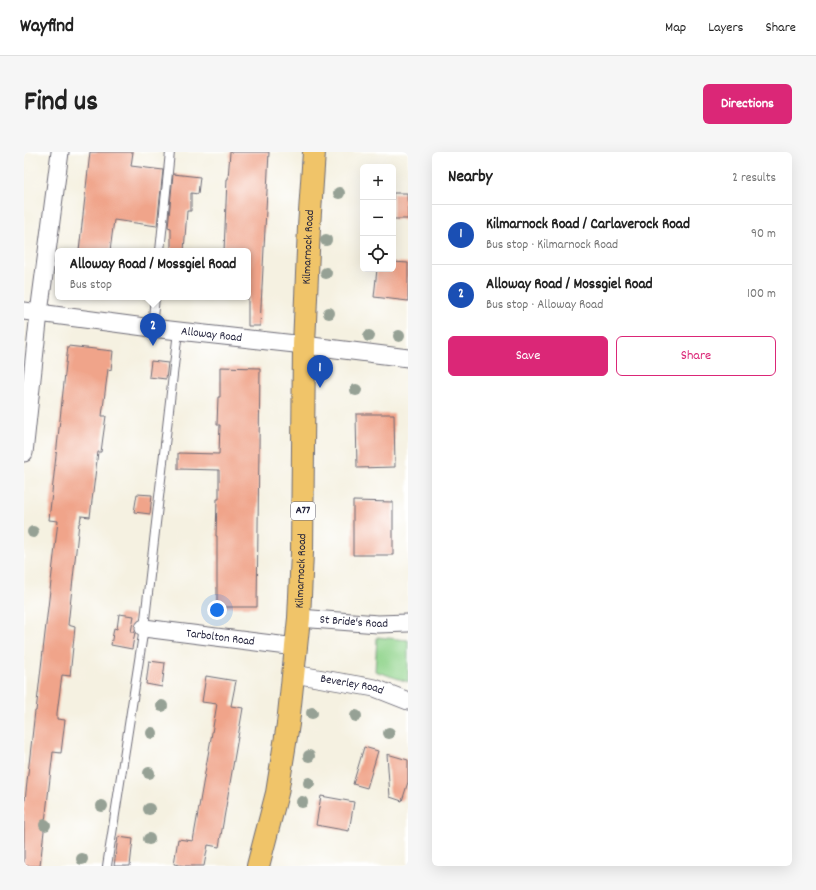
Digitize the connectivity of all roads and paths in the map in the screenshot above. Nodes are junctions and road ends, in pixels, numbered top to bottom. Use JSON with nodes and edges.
{"nodes":[{"id":1,"x":60,"y":152,"type":"edge"},
{"id":2,"x":170,"y":152,"type":"edge"},
{"id":3,"x":314,"y":152,"type":"edge"},
{"id":4,"x":160,"y":248,"type":"edge"},
{"id":5,"x":155,"y":300,"type":"edge"},
{"id":6,"x":32,"y":312,"type":"edge"},
{"id":7,"x":152,"y":328,"type":"junction"},
{"id":8,"x":178,"y":331,"type":"junction"},
{"id":9,"x":304,"y":345,"type":"junction"},
{"id":10,"x":408,"y":358,"type":"edge"},
{"id":11,"x":24,"y":453,"type":"edge"},
{"id":12,"x":299,"y":618,"type":"junction"},
{"id":13,"x":408,"y":623,"type":"edge"},
{"id":14,"x":144,"y":628,"type":"junction"},
{"id":15,"x":296,"y":647,"type":"junction"},
{"id":16,"x":294,"y":674,"type":"junction"},
{"id":17,"x":408,"y":701,"type":"edge"},
{"id":18,"x":107,"y":866,"type":"edge"},
{"id":19,"x":258,"y":866,"type":"edge"}],
"edges":[{"from":1,"to":6,"type":"street"},
{"from":2,"to":4,"type":"lane"},
{"from":3,"to":9,"type":"main road","name":"Kilmarnock Road","number":"A77"},
{"from":5,"to":7,"type":"lane"},
{"from":6,"to":7,"type":"street","name":"Alloway Road"},
{"from":6,"to":11,"type":"street"},
{"from":7,"to":8,"type":"street","name":"Alloway Road"},
{"from":8,"to":9,"type":"street","name":"Alloway Road"},
{"from":8,"to":14,"type":"lane"},
{"from":9,"to":10,"type":"street","name":"Alloway Road"},
{"from":9,"to":12,"type":"main road","name":"Kilmarnock Road","number":"A77"},
{"from":12,"to":13,"type":"street","name":"St Bride's Road"},
{"from":12,"to":15,"type":"main road","name":"Kilmarnock Road","number":"A77"},
{"from":14,"to":15,"type":"street","name":"Tarbolton Road"},
{"from":14,"to":18,"type":"lane"},
{"from":15,"to":16,"type":"main road","name":"Kilmarnock Road","number":"A77"},
{"from":16,"to":17,"type":"street","name":"Beverley Road"},
{"from":16,"to":19,"type":"main road","name":"Kilmarnock Road","number":"A77"}]}
